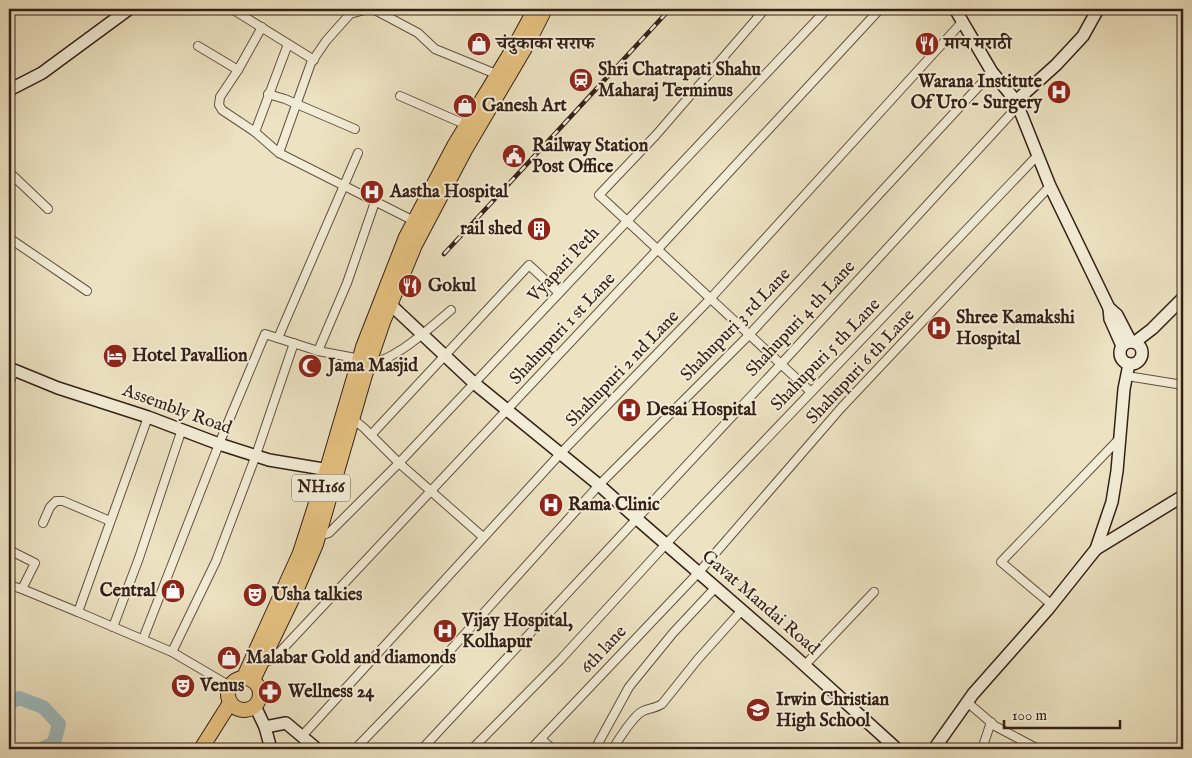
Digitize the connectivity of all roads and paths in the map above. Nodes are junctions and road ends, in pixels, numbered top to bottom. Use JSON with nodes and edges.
{"nodes":[{"id":1,"x":129,"y":9,"type":"edge"},
{"id":2,"x":232,"y":9,"type":"edge"},
{"id":3,"x":368,"y":9,"type":"edge"},
{"id":4,"x":373,"y":9,"type":"edge"},
{"id":5,"x":534,"y":9,"type":"edge"},
{"id":6,"x":545,"y":9,"type":"edge"},
{"id":7,"x":765,"y":9,"type":"edge"},
{"id":8,"x":827,"y":9,"type":"edge"},
{"id":9,"x":880,"y":9,"type":"edge"},
{"id":10,"x":955,"y":9,"type":"edge"},
{"id":11,"x":1098,"y":9,"type":"edge"},
{"id":12,"x":963,"y":21,"type":"junction"},
{"id":13,"x":262,"y":27,"type":"junction"},
{"id":14,"x":288,"y":44,"type":"junction"},
{"id":15,"x":198,"y":46,"type":"dead end"},
{"id":16,"x":314,"y":60,"type":"junction"},
{"id":17,"x":238,"y":70,"type":"junction"},
{"id":18,"x":992,"y":72,"type":"junction"},
{"id":19,"x":496,"y":74,"type":"junction"},
{"id":20,"x":9,"y":90,"type":"edge"},
{"id":21,"x":268,"y":94,"type":"junction"},
{"id":22,"x":400,"y":96,"type":"dead end"},
{"id":23,"x":296,"y":104,"type":"junction"},
{"id":24,"x":1017,"y":104,"type":"junction"},
{"id":25,"x":472,"y":127,"type":"junction"},
{"id":26,"x":355,"y":129,"type":"dead end"},
{"id":27,"x":255,"y":132,"type":"junction"},
{"id":28,"x":279,"y":153,"type":"junction"},
{"id":29,"x":358,"y":153,"type":"dead end"},
{"id":30,"x":1037,"y":156,"type":"junction"},
{"id":31,"x":9,"y":172,"type":"edge"},
{"id":32,"x":344,"y":186,"type":"junction"},
{"id":33,"x":1050,"y":186,"type":"junction"},
{"id":34,"x":376,"y":202,"type":"junction"},
{"id":35,"x":48,"y":208,"type":"dead end"},
{"id":36,"x":414,"y":221,"type":"junction"},
{"id":37,"x":626,"y":222,"type":"junction"},
{"id":38,"x":9,"y":238,"type":"edge"},
{"id":39,"x":657,"y":250,"type":"junction"},
{"id":40,"x":87,"y":291,"type":"dead end"},
{"id":41,"x":559,"y":293,"type":"junction"},
{"id":42,"x":1183,"y":298,"type":"edge"},
{"id":43,"x":710,"y":299,"type":"junction"},
{"id":44,"x":391,"y":305,"type":"junction"},
{"id":45,"x":1183,"y":307,"type":"edge"},
{"id":46,"x":451,"y":310,"type":"dead end"},
{"id":47,"x":422,"y":334,"type":"junction"},
{"id":48,"x":749,"y":335,"type":"junction"},
{"id":49,"x":278,"y":338,"type":"junction"},
{"id":50,"x":294,"y":343,"type":"junction"},
{"id":51,"x":1132,"y":344,"type":"junction"},
{"id":52,"x":318,"y":351,"type":"junction"},
{"id":53,"x":445,"y":355,"type":"junction"},
{"id":54,"x":364,"y":360,"type":"junction"},
{"id":55,"x":781,"y":364,"type":"junction"},
{"id":56,"x":12,"y":369,"type":"edge"},
{"id":57,"x":1128,"y":370,"type":"junction"},
{"id":58,"x":474,"y":383,"type":"junction"},
{"id":59,"x":9,"y":385,"type":"edge"},
{"id":60,"x":1183,"y":385,"type":"edge"},
{"id":61,"x":811,"y":392,"type":"junction"},
{"id":62,"x":508,"y":410,"type":"junction"},
{"id":63,"x":148,"y":417,"type":"junction"},
{"id":64,"x":352,"y":418,"type":"junction"},
{"id":65,"x":182,"y":430,"type":"junction"},
{"id":66,"x":371,"y":435,"type":"junction"},
{"id":67,"x":1120,"y":439,"type":"junction"},
{"id":68,"x":219,"y":444,"type":"junction"},
{"id":69,"x":560,"y":454,"type":"junction"},
{"id":70,"x":256,"y":455,"type":"junction"},
{"id":71,"x":399,"y":463,"type":"junction"},
{"id":72,"x":332,"y":471,"type":"junction"},
{"id":73,"x":599,"y":485,"type":"junction"},
{"id":74,"x":432,"y":491,"type":"junction"},
{"id":75,"x":1183,"y":496,"type":"edge"},
{"id":76,"x":637,"y":519,"type":"junction"},
{"id":77,"x":110,"y":521,"type":"junction"},
{"id":78,"x":43,"y":523,"type":"dead end"},
{"id":79,"x":319,"y":536,"type":"junction"},
{"id":80,"x":483,"y":537,"type":"junction"},
{"id":81,"x":666,"y":544,"type":"junction"},
{"id":82,"x":1096,"y":549,"type":"junction"},
{"id":83,"x":9,"y":550,"type":"edge"},
{"id":84,"x":699,"y":572,"type":"junction"},
{"id":85,"x":9,"y":586,"type":"edge"},
{"id":86,"x":716,"y":587,"type":"junction"},
{"id":87,"x":22,"y":589,"type":"junction"},
{"id":88,"x":874,"y":592,"type":"dead end"},
{"id":89,"x":1052,"y":605,"type":"junction"},
{"id":90,"x":742,"y":610,"type":"junction"},
{"id":91,"x":78,"y":612,"type":"junction"},
{"id":92,"x":112,"y":627,"type":"junction"},
{"id":93,"x":143,"y":639,"type":"junction"},
{"id":94,"x":172,"y":652,"type":"junction"},
{"id":95,"x":262,"y":660,"type":"junction"},
{"id":96,"x":805,"y":665,"type":"junction"},
{"id":97,"x":252,"y":681,"type":"junction"},
{"id":98,"x":230,"y":686,"type":"junction"},
{"id":99,"x":967,"y":702,"type":"junction"},
{"id":100,"x":233,"y":705,"type":"junction"},
{"id":101,"x":256,"y":706,"type":"junction"},
{"id":102,"x":991,"y":722,"type":"junction"},
{"id":103,"x":265,"y":727,"type":"junction"},
{"id":104,"x":302,"y":736,"type":"junction"},
{"id":105,"x":541,"y":739,"type":"junction"},
{"id":106,"x":201,"y":749,"type":"edge"},
{"id":107,"x":208,"y":749,"type":"edge"},
{"id":108,"x":271,"y":749,"type":"edge"},
{"id":109,"x":317,"y":749,"type":"edge"},
{"id":110,"x":355,"y":749,"type":"edge"},
{"id":111,"x":422,"y":749,"type":"edge"},
{"id":112,"x":472,"y":749,"type":"edge"},
{"id":113,"x":531,"y":749,"type":"edge"},
{"id":114,"x":553,"y":749,"type":"edge"},
{"id":115,"x":595,"y":749,"type":"edge"},
{"id":116,"x":613,"y":749,"type":"edge"},
{"id":117,"x":897,"y":749,"type":"edge"},
{"id":118,"x":934,"y":749,"type":"edge"},
{"id":119,"x":982,"y":749,"type":"edge"},
{"id":120,"x":1038,"y":749,"type":"edge"}],
"edges":[{"from":1,"to":20,"type":"street"},
{"from":2,"to":13,"type":"street"},
{"from":3,"to":16,"type":"street"},
{"from":4,"to":19,"type":"street"},
{"from":5,"to":19,"type":"highway","number":"NH166"},
{"from":6,"to":25,"type":"highway","number":"NH166"},
{"from":7,"to":37,"type":"street"},
{"from":8,"to":37,"type":"street","name":"Vyapari Peth"},
{"from":9,"to":39,"type":"street","name":"Shahupuri 1 st Lane"},
{"from":10,"to":12,"type":"street"},
{"from":11,"to":24,"type":"street"},
{"from":12,"to":18,"type":"street"},
{"from":12,"to":43,"type":"street","name":"Shahupuri 2 nd Lane"},
{"from":13,"to":14,"type":"street"},
{"from":13,"to":17,"type":"street"},
{"from":14,"to":16,"type":"street"},
{"from":14,"to":21,"type":"street"},
{"from":15,"to":17,"type":"street"},
{"from":16,"to":23,"type":"street"},
{"from":17,"to":27,"type":"street"},
{"from":18,"to":24,"type":"street"},
{"from":18,"to":48,"type":"street","name":"Shahupuri 3 rd Lane"},
{"from":19,"to":25,"type":"highway","number":"NH166"},
{"from":21,"to":23,"type":"street"},
{"from":21,"to":27,"type":"street"},
{"from":22,"to":25,"type":"street"},
{"from":23,"to":26,"type":"street"},
{"from":23,"to":28,"type":"street"},
{"from":24,"to":30,"type":"street"},
{"from":24,"to":55,"type":"street","name":"Shahupuri 4 th Lane"},
{"from":25,"to":36,"type":"highway","number":"NH166"},
{"from":25,"to":44,"type":"highway","number":"NH166"},
{"from":27,"to":28,"type":"street"},
{"from":28,"to":32,"type":"street"},
{"from":29,"to":32,"type":"street"},
{"from":30,"to":33,"type":"street"},
{"from":30,"to":61,"type":"street","name":"Shahupuri 5 th Lane"},
{"from":31,"to":35,"type":"street"},
{"from":32,"to":34,"type":"street"},
{"from":32,"to":49,"type":"street"},
{"from":33,"to":51,"type":"street"},
{"from":33,"to":84,"type":"street","name":"Shahupuri 6 th Lane"},
{"from":34,"to":36,"type":"street"},
{"from":34,"to":52,"type":"street"},
{"from":36,"to":54,"type":"highway","number":"NH166"},
{"from":37,"to":39,"type":"street"},
{"from":37,"to":41,"type":"street","name":"Vyapari Peth"},
{"from":38,"to":40,"type":"street"},
{"from":39,"to":43,"type":"street"},
{"from":39,"to":62,"type":"street","name":"Shahupuri 1 st Lane"},
{"from":41,"to":53,"type":"street"},
{"from":41,"to":58,"type":"street","name":"Vyapari Peth"},
{"from":42,"to":51,"type":"street"},
{"from":43,"to":48,"type":"street"},
{"from":43,"to":69,"type":"street","name":"Shahupuri 2 nd Lane"},
{"from":44,"to":47,"type":"street"},
{"from":44,"to":54,"type":"highway","number":"NH166"},
{"from":45,"to":51,"type":"street"},
{"from":46,"to":47,"type":"street"},
{"from":47,"to":53,"type":"street"},
{"from":47,"to":54,"type":"street"},
{"from":48,"to":55,"type":"street"},
{"from":48,"to":73,"type":"street","name":"Shahupuri 3 rd Lane"},
{"from":49,"to":50,"type":"street"},
{"from":49,"to":68,"type":"street"},
{"from":50,"to":52,"type":"street"},
{"from":50,"to":70,"type":"street"},
{"from":51,"to":57,"type":"street"},
{"from":51,"to":57,"type":"street"},
{"from":52,"to":54,"type":"street"},
{"from":53,"to":58,"type":"street"},
{"from":53,"to":66,"type":"street"},
{"from":54,"to":64,"type":"highway","number":"NH166"},
{"from":54,"to":72,"type":"highway","number":"NH166"},
{"from":55,"to":61,"type":"street"},
{"from":55,"to":76,"type":"street","name":"Shahupuri 4 th Lane"},
{"from":56,"to":59,"type":"street"},
{"from":56,"to":63,"type":"street","name":"Assembly Road"},
{"from":57,"to":60,"type":"street"},
{"from":57,"to":67,"type":"street"},
{"from":58,"to":62,"type":"street"},
{"from":58,"to":71,"type":"street","name":"Vyapari Peth"},
{"from":61,"to":81,"type":"street","name":"Shahupuri 5 th Lane"},
{"from":62,"to":69,"type":"street"},
{"from":62,"to":74,"type":"street","name":"Shahupuri 1 st Lane"},
{"from":63,"to":65,"type":"street","name":"Assembly Road"},
{"from":63,"to":77,"type":"street"},
{"from":64,"to":66,"type":"street"},
{"from":64,"to":72,"type":"highway","number":"NH166"},
{"from":65,"to":68,"type":"street","name":"Assembly Road"},
{"from":65,"to":92,"type":"street"},
{"from":66,"to":71,"type":"street"},
{"from":67,"to":82,"type":"street"},
{"from":67,"to":89,"type":"street"},
{"from":68,"to":70,"type":"street","name":"Assembly Road"},
{"from":68,"to":93,"type":"street"},
{"from":69,"to":73,"type":"street","name":"Gavat Mandai Road"},
{"from":69,"to":80,"type":"street","name":"Shahupuri 2 nd Lane"},
{"from":70,"to":72,"type":"street","name":"Assembly Road"},
{"from":70,"to":94,"type":"street"},
{"from":71,"to":74,"type":"street"},
{"from":71,"to":79,"type":"street","name":"Vyapari Peth"},
{"from":72,"to":79,"type":"highway","number":"NH166"},
{"from":72,"to":97,"type":"highway","number":"NH166"},
{"from":73,"to":76,"type":"street","name":"Gavat Mandai Road"},
{"from":73,"to":110,"type":"street","name":"Shahupuri 3 rd Lane"},
{"from":74,"to":80,"type":"street"},
{"from":74,"to":95,"type":"street","name":"Shahupuri 1 st Lane"},
{"from":75,"to":82,"type":"street"},
{"from":76,"to":81,"type":"street","name":"Gavat Mandai Road"},
{"from":76,"to":111,"type":"street","name":"Shahupuri 4 th Lane"},
{"from":77,"to":78,"type":"street"},
{"from":77,"to":91,"type":"street"},
{"from":79,"to":95,"type":"highway","number":"NH166"},
{"from":80,"to":104,"type":"street","name":"Shahupuri 2 nd Lane"},
{"from":81,"to":84,"type":"street","name":"Gavat Mandai Road"},
{"from":81,"to":112,"type":"street","name":"Shahupuri 5 th Lane"},
{"from":82,"to":89,"type":"street"},
{"from":83,"to":87,"type":"street"},
{"from":84,"to":86,"type":"street","name":"Gavat Mandai Road"},
{"from":84,"to":105,"type":"street","name":"6th lane"},
{"from":85,"to":87,"type":"street"},
{"from":86,"to":90,"type":"street","name":"Gavat Mandai Road"},
{"from":86,"to":115,"type":"street"},
{"from":87,"to":91,"type":"street"},
{"from":88,"to":96,"type":"street"},
{"from":89,"to":99,"type":"street"},
{"from":90,"to":96,"type":"street","name":"Gavat Mandai Road"},
{"from":90,"to":116,"type":"street"},
{"from":91,"to":92,"type":"street"},
{"from":92,"to":93,"type":"street"},
{"from":93,"to":94,"type":"street"},
{"from":94,"to":98,"type":"street"},
{"from":95,"to":97,"type":"highway","number":"NH166"},
{"from":96,"to":117,"type":"street","name":"Gavat Mandai Road"},
{"from":97,"to":98,"type":"highway"},
{"from":97,"to":101,"type":"highway","number":"NH166"},
{"from":98,"to":100,"type":"highway"},
{"from":99,"to":102,"type":"street"},
{"from":99,"to":118,"type":"street"},
{"from":100,"to":101,"type":"highway"},
{"from":100,"to":106,"type":"highway"},
{"from":100,"to":107,"type":"highway"},
{"from":101,"to":103,"type":"street"},
{"from":102,"to":119,"type":"street"},
{"from":102,"to":120,"type":"street"},
{"from":103,"to":104,"type":"street"},
{"from":103,"to":108,"type":"street"},
{"from":104,"to":109,"type":"street"},
{"from":105,"to":113,"type":"street","name":"6th lane"},
{"from":105,"to":114,"type":"street"}]}
